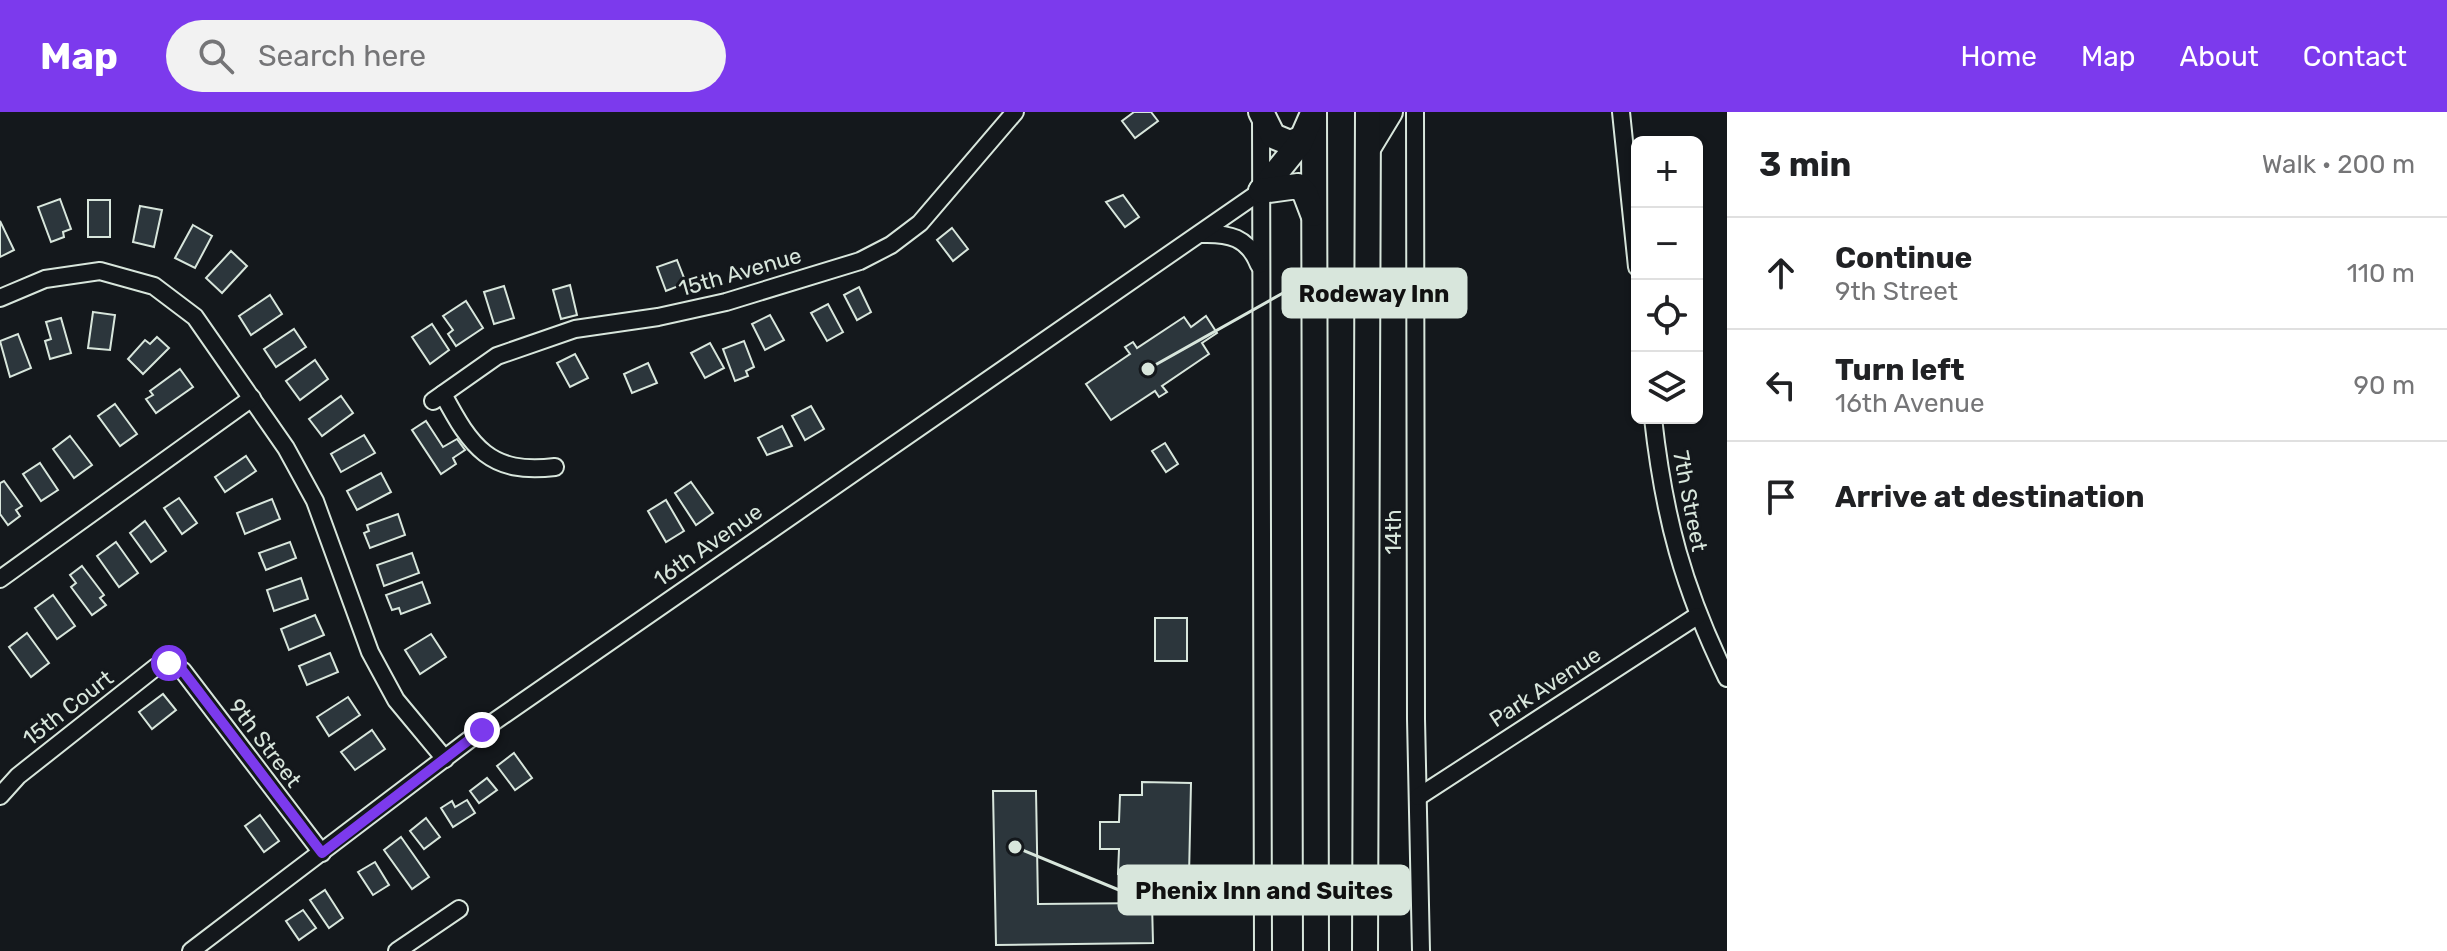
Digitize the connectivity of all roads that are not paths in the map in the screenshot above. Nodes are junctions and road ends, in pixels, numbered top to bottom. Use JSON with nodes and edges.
{"nodes":[{"id":1,"x":1015,"y":112,"type":"edge"},
{"id":2,"x":1261,"y":112,"type":"edge"},
{"id":3,"x":1314,"y":112,"type":"edge"},
{"id":4,"x":1368,"y":112,"type":"edge"},
{"id":5,"x":1390,"y":112,"type":"edge"},
{"id":6,"x":1415,"y":112,"type":"edge"},
{"id":7,"x":1621,"y":112,"type":"edge"},
{"id":8,"x":1303,"y":138,"type":"junction"},
{"id":9,"x":1367,"y":150,"type":"junction"},
{"id":10,"x":1261,"y":191,"type":"junction"},
{"id":11,"x":1631,"y":209,"type":"edge"},
{"id":12,"x":1314,"y":217,"type":"junction"},
{"id":13,"x":1200,"y":234,"type":"junction"},
{"id":14,"x":1262,"y":275,"type":"junction"},
{"id":15,"x":0,"y":298,"type":"edge"},
{"id":16,"x":252,"y":398,"type":"junction"},
{"id":17,"x":1654,"y":424,"type":"edge"},
{"id":18,"x":555,"y":467,"type":"dead end"},
{"id":19,"x":0,"y":579,"type":"edge"},
{"id":20,"x":1697,"y":616,"type":"junction"},
{"id":21,"x":169,"y":663,"type":"joint"},
{"id":22,"x":1727,"y":678,"type":"edge"},
{"id":23,"x":445,"y":759,"type":"junction"},
{"id":24,"x":0,"y":796,"type":"edge"},
{"id":25,"x":1418,"y":797,"type":"junction"},
{"id":26,"x":322,"y":853,"type":"junction"},
{"id":27,"x":459,"y":909,"type":"dead end"},
{"id":28,"x":191,"y":951,"type":"edge"},
{"id":29,"x":397,"y":951,"type":"edge"},
{"id":30,"x":1263,"y":951,"type":"edge"},
{"id":31,"x":1316,"y":951,"type":"edge"},
{"id":32,"x":1365,"y":951,"type":"edge"},
{"id":33,"x":1421,"y":951,"type":"edge"}],
"edges":[{"from":1,"to":18,"type":"street","name":"15th Avenue"},
{"from":2,"to":8,"type":"highway"},
{"from":2,"to":10,"type":"street"},
{"from":3,"to":8,"type":"highway"},
{"from":3,"to":12,"type":"highway"},
{"from":4,"to":9,"type":"highway"},
{"from":5,"to":9,"type":"highway"},
{"from":6,"to":25,"type":"street","name":"14th"},
{"from":7,"to":11,"type":"street"},
{"from":8,"to":10,"type":"highway"},
{"from":9,"to":32,"type":"highway"},
{"from":10,"to":12,"type":"highway"},
{"from":10,"to":13,"type":"street","name":"16th Avenue"},
{"from":10,"to":14,"type":"street"},
{"from":12,"to":31,"type":"highway"},
{"from":13,"to":14,"type":"street"},
{"from":13,"to":23,"type":"street","name":"16th Avenue"},
{"from":14,"to":30,"type":"street"},
{"from":15,"to":16,"type":"street"},
{"from":16,"to":19,"type":"street"},
{"from":16,"to":23,"type":"street"},
{"from":17,"to":20,"type":"street","name":"7th Street"},
{"from":20,"to":22,"type":"street","name":"7th Street"},
{"from":20,"to":25,"type":"street","name":"Park Avenue"},
{"from":21,"to":24,"type":"street","name":"15th Court"},
{"from":21,"to":26,"type":"street","name":"9th Street"},
{"from":23,"to":26,"type":"street","name":"16th Avenue"},
{"from":25,"to":33,"type":"street","name":"14th"},
{"from":26,"to":28,"type":"street","name":"16th Avenue"},
{"from":27,"to":29,"type":"street"}]}
